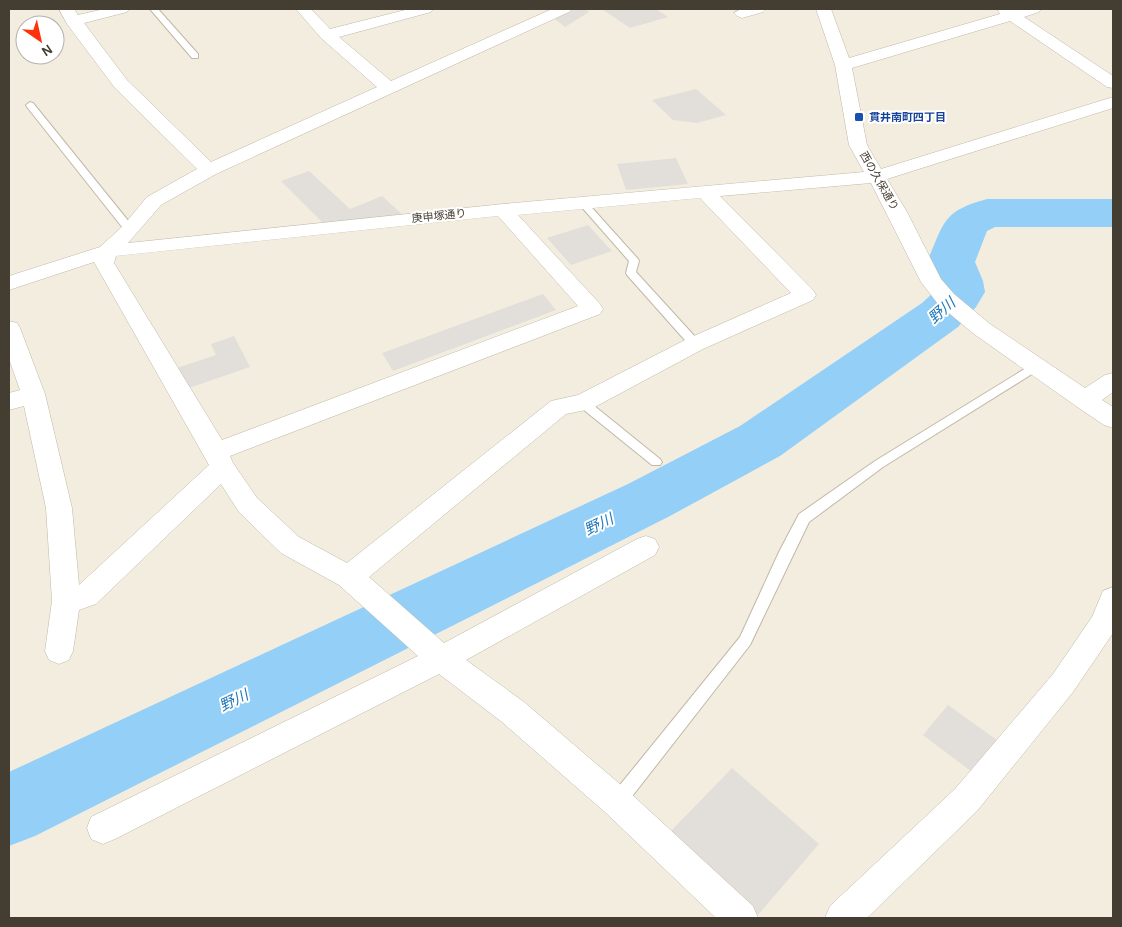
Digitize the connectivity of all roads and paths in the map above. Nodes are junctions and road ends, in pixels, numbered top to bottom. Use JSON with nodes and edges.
{"nodes":[{"id":1,"x":122,"y":9,"type":"edge"},
{"id":2,"x":154,"y":9,"type":"edge"},
{"id":3,"x":303,"y":9,"type":"edge"},
{"id":4,"x":426,"y":9,"type":"edge"},
{"id":5,"x":524,"y":9,"type":"edge"},
{"id":6,"x":564,"y":9,"type":"edge"},
{"id":7,"x":758,"y":9,"type":"edge"},
{"id":8,"x":824,"y":9,"type":"edge"},
{"id":9,"x":1034,"y":9,"type":"edge"},
{"id":10,"x":1007,"y":12,"type":"edge"},
{"id":11,"x":742,"y":14,"type":"dead end"},
{"id":12,"x":69,"y":15,"type":"edge"},
{"id":13,"x":541,"y":21,"type":"junction"},
{"id":14,"x":328,"y":35,"type":"junction"},
{"id":15,"x":195,"y":56,"type":"dead end"},
{"id":16,"x":843,"y":65,"type":"junction"},
{"id":17,"x":1113,"y":83,"type":"edge"},
{"id":18,"x":387,"y":88,"type":"junction"},
{"id":19,"x":30,"y":105,"type":"dead end"},
{"id":20,"x":1111,"y":105,"type":"edge"},
{"id":21,"x":209,"y":170,"type":"junction"},
{"id":22,"x":875,"y":176,"type":"junction"},
{"id":23,"x":705,"y":192,"type":"junction"},
{"id":24,"x":582,"y":202,"type":"junction"},
{"id":25,"x":504,"y":210,"type":"junction"},
{"id":26,"x":130,"y":230,"type":"junction"},
{"id":27,"x":108,"y":251,"type":"junction"},
{"id":28,"x":9,"y":283,"type":"edge"},
{"id":29,"x":9,"y":328,"type":"edge"},
{"id":30,"x":695,"y":344,"type":"junction"},
{"id":31,"x":1036,"y":366,"type":"junction"},
{"id":32,"x":1113,"y":382,"type":"edge"},
{"id":33,"x":33,"y":394,"type":"junction"},
{"id":34,"x":1084,"y":400,"type":"junction"},
{"id":35,"x":9,"y":402,"type":"edge"},
{"id":36,"x":584,"y":404,"type":"junction"},
{"id":37,"x":1113,"y":419,"type":"edge"},
{"id":38,"x":220,"y":460,"type":"junction"},
{"id":39,"x":656,"y":462,"type":"dead end"},
{"id":40,"x":646,"y":547,"type":"dead end"},
{"id":41,"x":349,"y":577,"type":"junction"},
{"id":42,"x":1113,"y":599,"type":"edge"},
{"id":43,"x":66,"y":601,"type":"junction"},
{"id":44,"x":59,"y":651,"type":"dead end"},
{"id":45,"x":441,"y":659,"type":"junction"},
{"id":46,"x":617,"y":802,"type":"junction"},
{"id":47,"x":103,"y":828,"type":"dead end"},
{"id":48,"x":741,"y":918,"type":"edge"},
{"id":49,"x":842,"y":918,"type":"edge"}],
"edges":[{"from":1,"to":12,"type":"street"},
{"from":2,"to":15,"type":"lane"},
{"from":3,"to":14,"type":"street"},
{"from":4,"to":14,"type":"street"},
{"from":5,"to":13,"type":"street"},
{"from":6,"to":13,"type":"street"},
{"from":7,"to":11,"type":"street"},
{"from":8,"to":16,"type":"street","name":"西の久保通り"},
{"from":9,"to":10,"type":"street"},
{"from":10,"to":16,"type":"street"},
{"from":10,"to":17,"type":"street"},
{"from":12,"to":21,"type":"street"},
{"from":13,"to":18,"type":"street"},
{"from":14,"to":18,"type":"street"},
{"from":16,"to":22,"type":"street","name":"西の久保通り"},
{"from":18,"to":21,"type":"street"},
{"from":19,"to":26,"type":"lane"},
{"from":20,"to":22,"type":"street","name":"庚申塚通り"},
{"from":21,"to":26,"type":"street"},
{"from":22,"to":23,"type":"street","name":"庚申塚通り"},
{"from":22,"to":31,"type":"street","name":"西の久保通り"},
{"from":23,"to":24,"type":"street","name":"庚申塚通り"},
{"from":23,"to":30,"type":"street"},
{"from":24,"to":25,"type":"street","name":"庚申塚通り"},
{"from":24,"to":30,"type":"lane"},
{"from":25,"to":27,"type":"street","name":"庚申塚通り"},
{"from":25,"to":38,"type":"street"},
{"from":26,"to":27,"type":"street"},
{"from":27,"to":28,"type":"street","name":"庚申塚通り"},
{"from":27,"to":38,"type":"street"},
{"from":29,"to":33,"type":"street"},
{"from":30,"to":36,"type":"street"},
{"from":31,"to":34,"type":"street"},
{"from":31,"to":46,"type":"lane"},
{"from":32,"to":34,"type":"street"},
{"from":33,"to":35,"type":"street"},
{"from":33,"to":43,"type":"street"},
{"from":34,"to":37,"type":"street"},
{"from":36,"to":39,"type":"lane"},
{"from":36,"to":41,"type":"street"},
{"from":38,"to":41,"type":"street"},
{"from":38,"to":43,"type":"street"},
{"from":40,"to":45,"type":"street"},
{"from":41,"to":45,"type":"street"},
{"from":42,"to":49,"type":"street"},
{"from":43,"to":44,"type":"street"},
{"from":45,"to":46,"type":"street"},
{"from":45,"to":47,"type":"street"},
{"from":46,"to":48,"type":"street"}]}
